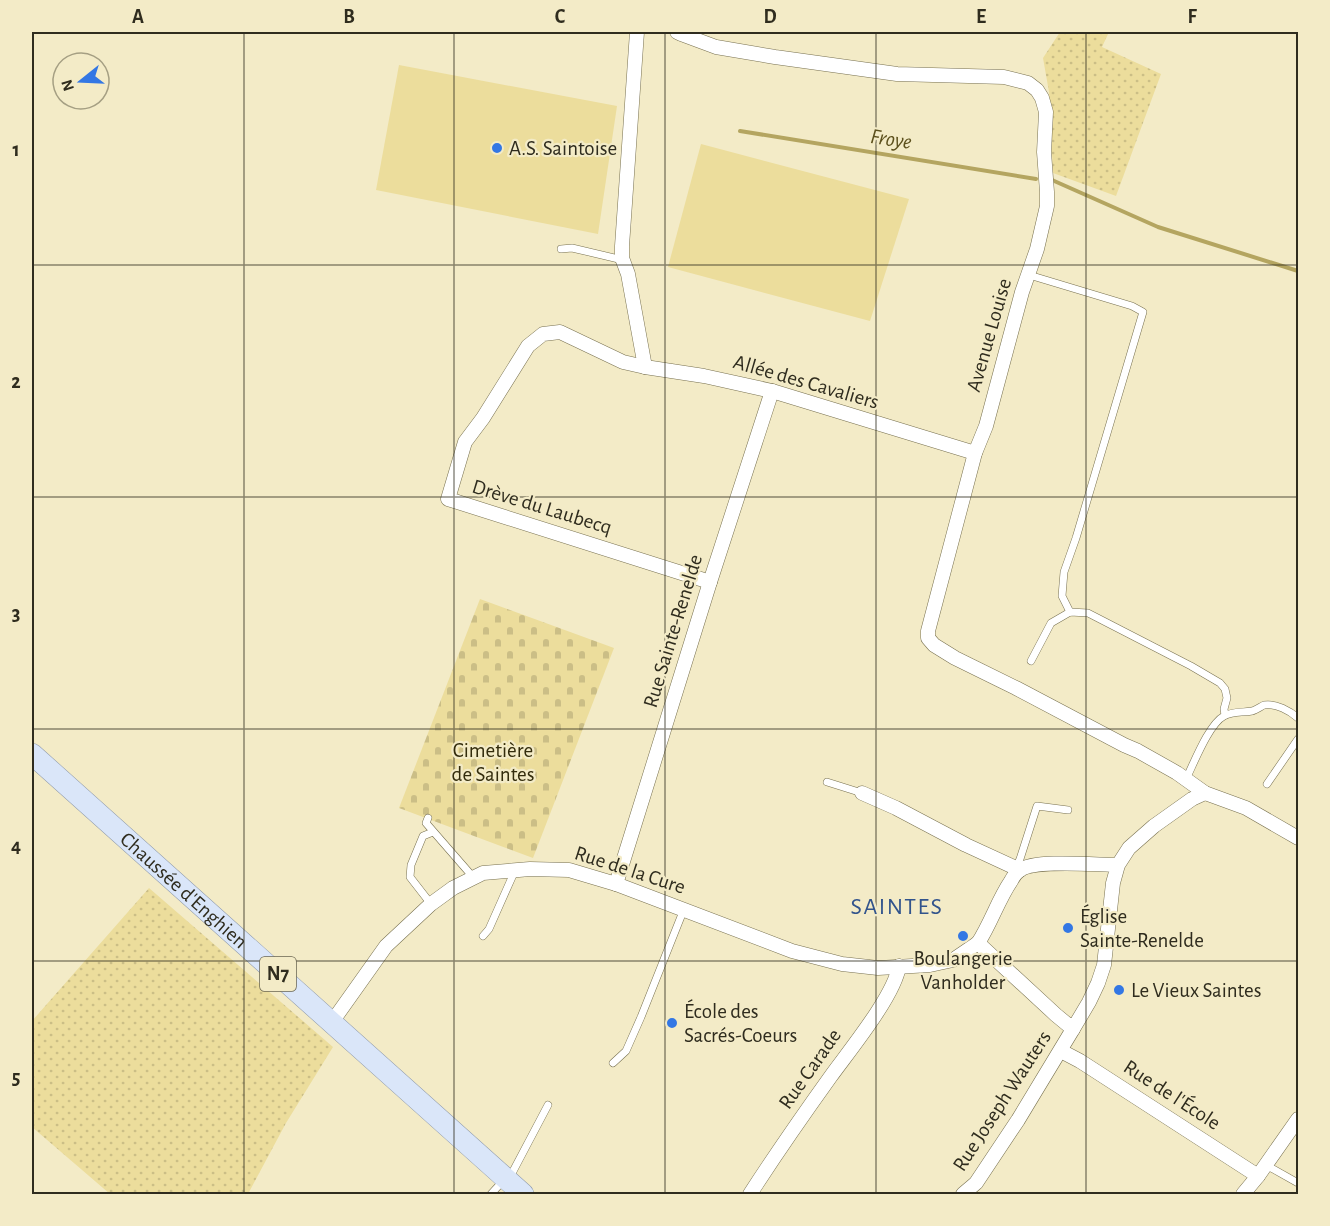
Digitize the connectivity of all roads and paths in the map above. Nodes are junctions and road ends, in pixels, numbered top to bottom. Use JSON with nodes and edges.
{"nodes":[{"id":1,"x":637,"y":32,"type":"edge"},
{"id":2,"x":677,"y":32,"type":"edge"},
{"id":3,"x":561,"y":249,"type":"dead end"},
{"id":4,"x":623,"y":260,"type":"junction"},
{"id":5,"x":1029,"y":275,"type":"junction"},
{"id":6,"x":645,"y":367,"type":"junction"},
{"id":7,"x":772,"y":391,"type":"junction"},
{"id":8,"x":483,"y":418,"type":"joint"},
{"id":9,"x":975,"y":453,"type":"junction"},
{"id":10,"x":710,"y":582,"type":"junction"},
{"id":11,"x":1070,"y":612,"type":"junction"},
{"id":12,"x":1031,"y":661,"type":"dead end"},
{"id":13,"x":1225,"y":715,"type":"junction"},
{"id":14,"x":1299,"y":718,"type":"edge"},
{"id":15,"x":1299,"y":739,"type":"edge"},
{"id":16,"x":32,"y":754,"type":"edge"},
{"id":17,"x":1186,"y":779,"type":"junction"},
{"id":18,"x":827,"y":782,"type":"dead end"},
{"id":19,"x":1267,"y":784,"type":"dead end"},
{"id":20,"x":862,"y":793,"type":"joint"},
{"id":21,"x":1205,"y":793,"type":"junction"},
{"id":22,"x":1068,"y":810,"type":"dead end"},
{"id":23,"x":428,"y":818,"type":"dead end"},
{"id":24,"x":433,"y":832,"type":"junction"},
{"id":25,"x":1299,"y":838,"type":"edge"},
{"id":26,"x":1118,"y":865,"type":"junction"},
{"id":27,"x":1018,"y":869,"type":"junction"},
{"id":28,"x":512,"y":870,"type":"junction"},
{"id":29,"x":473,"y":877,"type":"junction"},
{"id":30,"x":616,"y":884,"type":"junction"},
{"id":31,"x":431,"y":904,"type":"junction"},
{"id":32,"x":684,"y":909,"type":"junction"},
{"id":33,"x":483,"y":936,"type":"dead end"},
{"id":34,"x":978,"y":943,"type":"junction"},
{"id":35,"x":898,"y":966,"type":"junction"},
{"id":36,"x":332,"y":1022,"type":"junction"},
{"id":37,"x":1073,"y":1029,"type":"junction"},
{"id":38,"x":1061,"y":1051,"type":"junction"},
{"id":39,"x":613,"y":1063,"type":"dead end"},
{"id":40,"x":548,"y":1105,"type":"dead end"},
{"id":41,"x":1299,"y":1119,"type":"edge"},
{"id":42,"x":1262,"y":1171,"type":"junction"},
{"id":43,"x":1299,"y":1183,"type":"edge"},
{"id":44,"x":507,"y":1187,"type":"edge"},
{"id":45,"x":750,"y":1194,"type":"edge"},
{"id":46,"x":963,"y":1194,"type":"edge"},
{"id":47,"x":1243,"y":1194,"type":"edge"}],
"edges":[{"from":1,"to":4,"type":"street"},
{"from":2,"to":5,"type":"street","name":"Avenue Louise"},
{"from":3,"to":4,"type":"lane"},
{"from":4,"to":6,"type":"street"},
{"from":5,"to":9,"type":"street","name":"Avenue Louise"},
{"from":5,"to":11,"type":"lane"},
{"from":6,"to":7,"type":"street","name":"Allée des Cavaliers"},
{"from":6,"to":8,"type":"street","name":"Allée des Cavaliers"},
{"from":7,"to":9,"type":"street","name":"Allée des Cavaliers"},
{"from":7,"to":10,"type":"street","name":"Rue Sainte-Renelde"},
{"from":8,"to":10,"type":"street","name":"Drève du Laubecq"},
{"from":9,"to":17,"type":"street","name":"Avenue Louise"},
{"from":10,"to":30,"type":"street","name":"Rue Sainte-Renelde"},
{"from":11,"to":12,"type":"lane"},
{"from":11,"to":13,"type":"lane"},
{"from":13,"to":14,"type":"lane"},
{"from":13,"to":17,"type":"lane"},
{"from":15,"to":19,"type":"lane"},
{"from":16,"to":36,"type":"main road","name":"Chaussée d'Enghien","number":"N7"},
{"from":17,"to":21,"type":"street","name":"Avenue Louise"},
{"from":18,"to":20,"type":"lane"},
{"from":20,"to":27,"type":"street"},
{"from":21,"to":25,"type":"street","name":"Avenue Louise"},
{"from":21,"to":26,"type":"street"},
{"from":22,"to":27,"type":"lane"},
{"from":23,"to":24,"type":"lane"},
{"from":24,"to":29,"type":"lane"},
{"from":24,"to":31,"type":"lane"},
{"from":26,"to":27,"type":"street"},
{"from":26,"to":37,"type":"street","name":"Rue Joseph Wauters"},
{"from":27,"to":34,"type":"street"},
{"from":28,"to":29,"type":"street","name":"Rue de la Cure"},
{"from":28,"to":30,"type":"street","name":"Rue de la Cure"},
{"from":28,"to":33,"type":"lane"},
{"from":29,"to":31,"type":"street","name":"Rue de la Cure"},
{"from":30,"to":32,"type":"street","name":"Rue de la Cure"},
{"from":31,"to":36,"type":"street","name":"Rue de la Cure"},
{"from":32,"to":35,"type":"street","name":"Rue de la Cure"},
{"from":32,"to":39,"type":"lane"},
{"from":34,"to":35,"type":"street","name":"Rue de la Cure"},
{"from":34,"to":37,"type":"street"},
{"from":35,"to":45,"type":"street","name":"Rue Carade"},
{"from":36,"to":44,"type":"main road","name":"Chaussée d'Enghien","number":"N7"},
{"from":37,"to":38,"type":"street","name":"Rue Joseph Wauters"},
{"from":38,"to":42,"type":"street","name":"Rue de l'École"},
{"from":38,"to":46,"type":"street","name":"Rue Joseph Wauters"},
{"from":40,"to":44,"type":"lane"},
{"from":41,"to":42,"type":"street"},
{"from":42,"to":43,"type":"lane"},
{"from":42,"to":47,"type":"street"}]}
